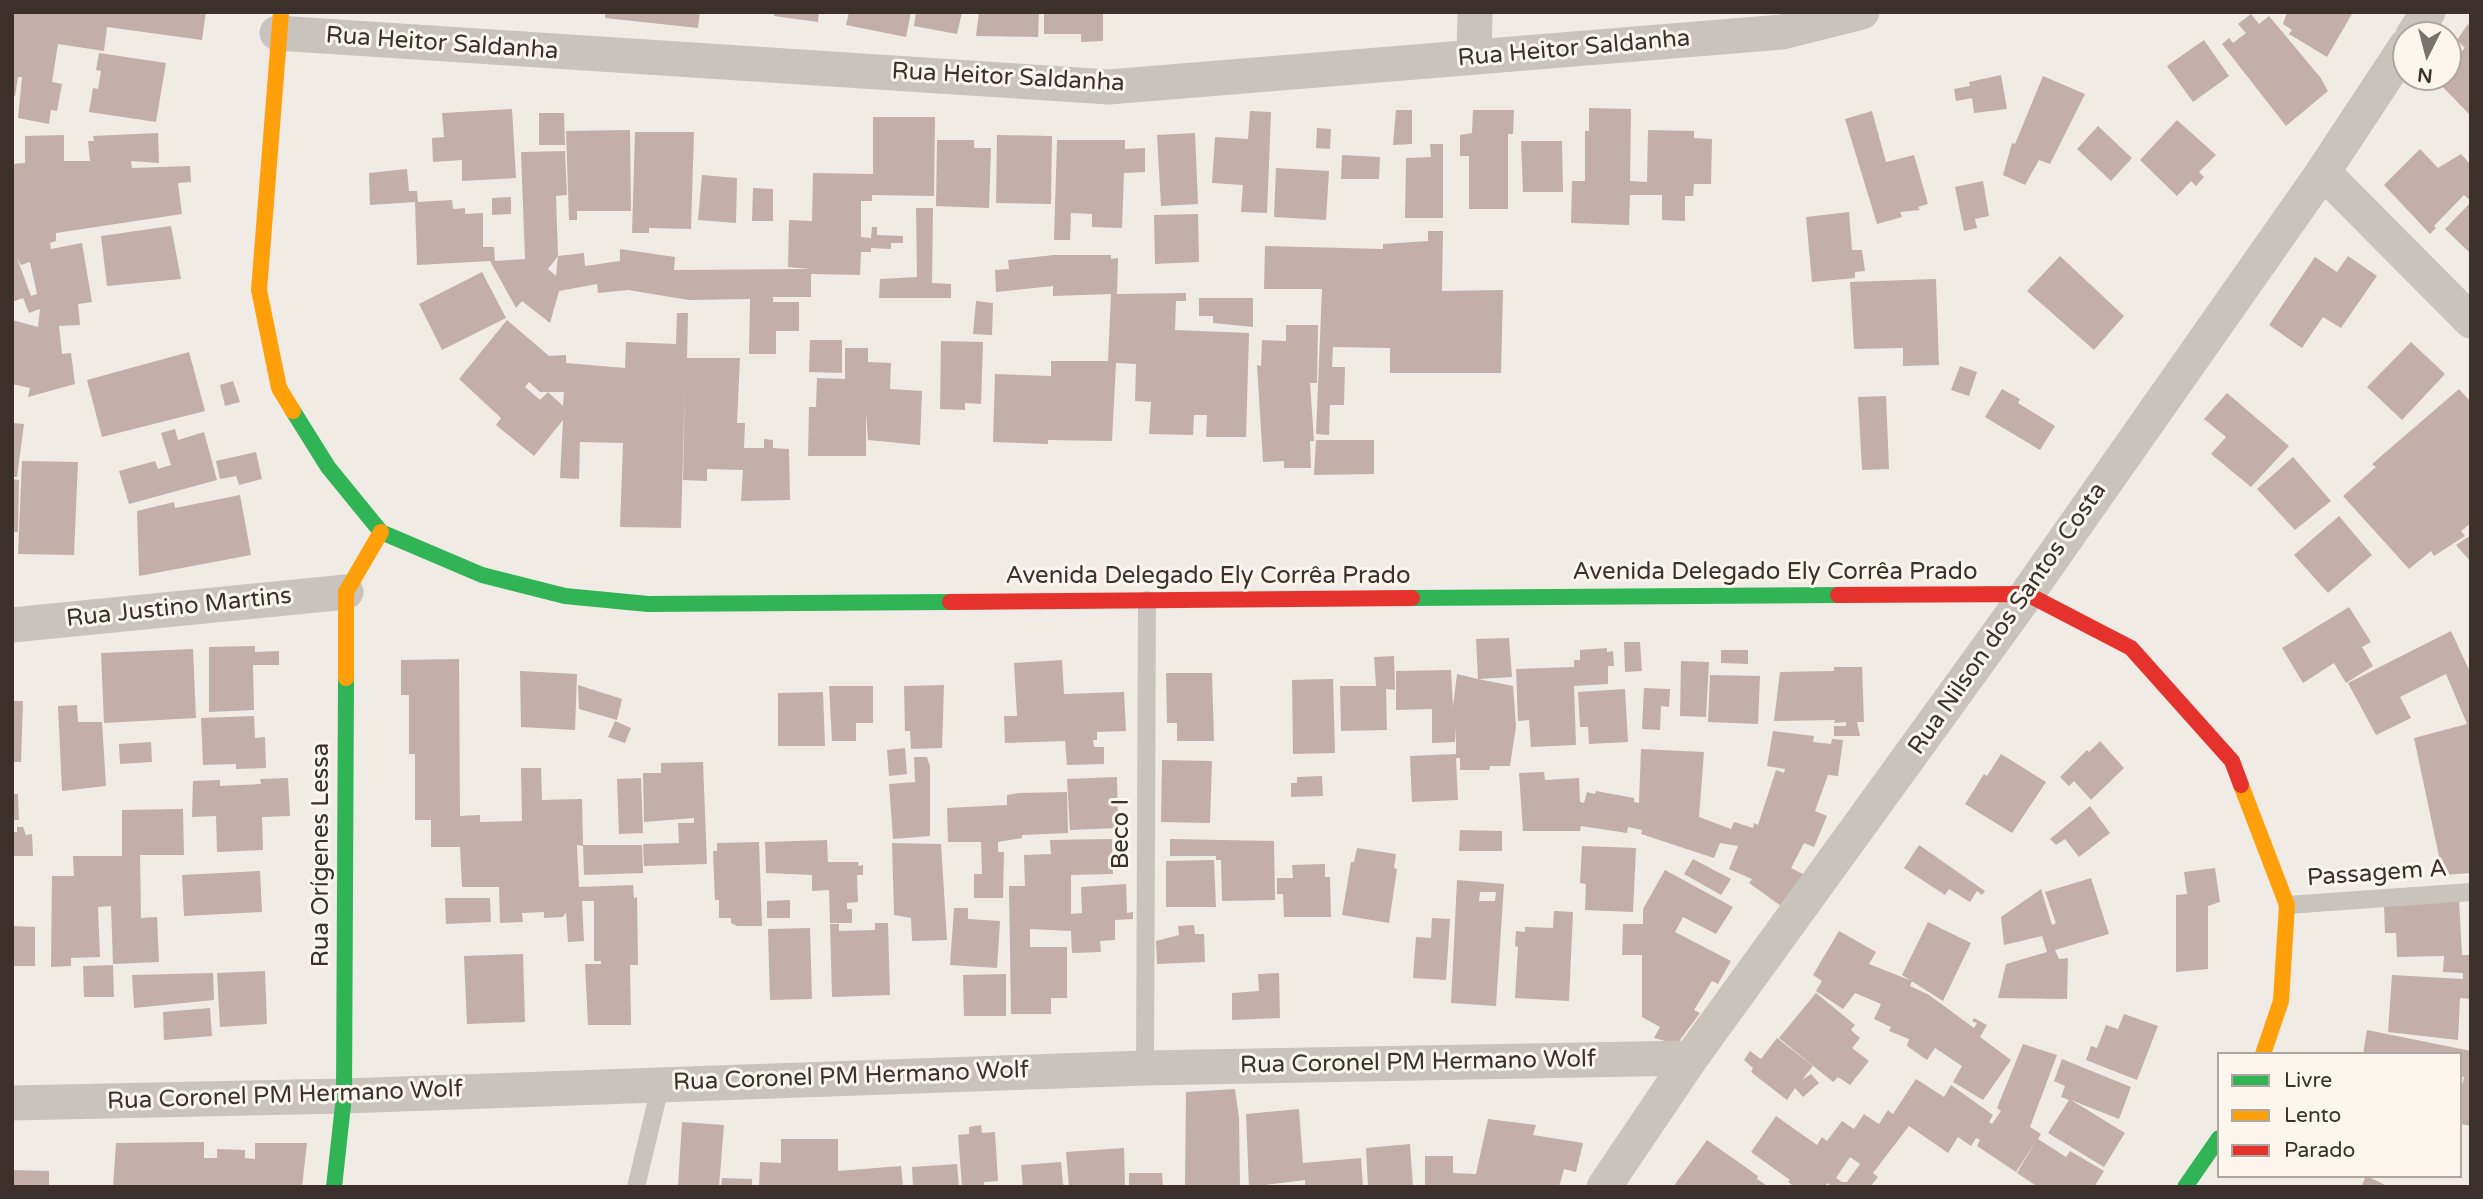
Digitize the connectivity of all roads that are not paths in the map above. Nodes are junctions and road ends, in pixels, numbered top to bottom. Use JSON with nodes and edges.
{"nodes":[{"id":1,"x":1475,"y":12,"type":"edge"},
{"id":2,"x":1862,"y":12,"type":"edge"},
{"id":3,"x":279,"y":23,"type":"edge"},
{"id":4,"x":1474,"y":57,"type":"junction"},
{"id":5,"x":2392,"y":67,"type":"edge"},
{"id":6,"x":2323,"y":172,"type":"junction"},
{"id":7,"x":2471,"y":321,"type":"edge"},
{"id":8,"x":381,"y":531,"type":"junction"},
{"id":9,"x":346,"y":592,"type":"junction"},
{"id":10,"x":2027,"y":594,"type":"junction"},
{"id":11,"x":1147,"y":600,"type":"junction"},
{"id":12,"x":12,"y":625,"type":"edge"},
{"id":13,"x":2471,"y":892,"type":"edge"},
{"id":14,"x":2287,"y":905,"type":"junction"},
{"id":15,"x":2264,"y":1052,"type":"edge"},
{"id":16,"x":1690,"y":1058,"type":"junction"},
{"id":17,"x":1145,"y":1068,"type":"junction"},
{"id":18,"x":661,"y":1083,"type":"junction"},
{"id":19,"x":344,"y":1096,"type":"junction"},
{"id":20,"x":12,"y":1103,"type":"edge"},
{"id":21,"x":2217,"y":1141,"type":"edge"},
{"id":22,"x":334,"y":1187,"type":"edge"},
{"id":23,"x":636,"y":1187,"type":"edge"},
{"id":24,"x":1604,"y":1187,"type":"edge"},
{"id":25,"x":2185,"y":1187,"type":"edge"}],
"edges":[{"from":1,"to":4,"type":"street"},
{"from":2,"to":4,"type":"street","name":"Rua Heitor Saldanha"},
{"from":3,"to":4,"type":"street","name":"Rua Heitor Saldanha"},
{"from":3,"to":8,"type":"main road","name":"Avenida Delegado Ely Corrêa Prado"},
{"from":5,"to":6,"type":"street","name":"Rua Nilson dos Santos Costa"},
{"from":6,"to":7,"type":"street"},
{"from":6,"to":10,"type":"street","name":"Rua Nilson dos Santos Costa"},
{"from":8,"to":9,"type":"main road","name":"Rua Orígenes Lessa"},
{"from":8,"to":11,"type":"main road","name":"Avenida Delegado Ely Corrêa Prado"},
{"from":9,"to":12,"type":"street","name":"Rua Justino Martins"},
{"from":9,"to":19,"type":"main road","name":"Rua Orígenes Lessa"},
{"from":10,"to":11,"type":"main road","name":"Avenida Delegado Ely Corrêa Prado"},
{"from":10,"to":14,"type":"main road","name":"Avenida Delegado Ely Corrêa Prado"},
{"from":10,"to":16,"type":"street","name":"Rua Nilson dos Santos Costa"},
{"from":11,"to":17,"type":"lane","name":"Beco I"},
{"from":13,"to":14,"type":"lane","name":"Passagem A"},
{"from":14,"to":15,"type":"main road","name":"Avenida Delegado Ely Corrêa Prado"},
{"from":16,"to":17,"type":"street","name":"Rua Coronel PM Hermano Wolf"},
{"from":16,"to":24,"type":"street","name":"Rua Nilson dos Santos Costa"},
{"from":17,"to":18,"type":"street","name":"Rua Coronel PM Hermano Wolf"},
{"from":18,"to":19,"type":"street","name":"Rua Coronel PM Hermano Wolf"},
{"from":18,"to":23,"type":"lane"},
{"from":19,"to":20,"type":"street","name":"Rua Coronel PM Hermano Wolf"},
{"from":19,"to":22,"type":"main road","name":"Rua Orígenes Lessa"},
{"from":21,"to":25,"type":"main road"}]}
